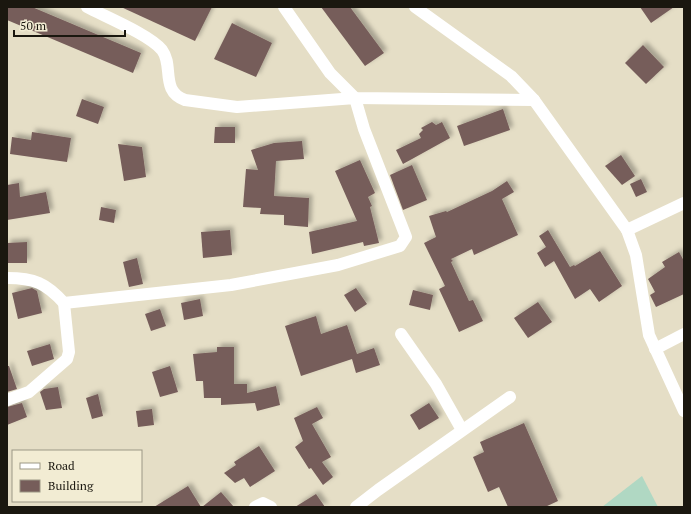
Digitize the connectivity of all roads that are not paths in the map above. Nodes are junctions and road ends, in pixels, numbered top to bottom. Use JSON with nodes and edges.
{"nodes":[{"id":1,"x":87,"y":7,"type":"edge"},
{"id":2,"x":284,"y":7,"type":"edge"},
{"id":3,"x":415,"y":7,"type":"edge"},
{"id":4,"x":355,"y":98,"type":"junction"},
{"id":5,"x":534,"y":100,"type":"junction"},
{"id":6,"x":684,"y":203,"type":"edge"},
{"id":7,"x":627,"y":230,"type":"junction"},
{"id":8,"x":7,"y":278,"type":"edge"},
{"id":9,"x":64,"y":303,"type":"junction"},
{"id":10,"x":401,"y":334,"type":"dead end"},
{"id":11,"x":684,"y":334,"type":"edge"},
{"id":12,"x":655,"y":349,"type":"junction"},
{"id":13,"x":510,"y":397,"type":"dead end"},
{"id":14,"x":7,"y":400,"type":"edge"},
{"id":15,"x":684,"y":411,"type":"edge"},
{"id":16,"x":462,"y":430,"type":"junction"},
{"id":17,"x":255,"y":507,"type":"edge"},
{"id":18,"x":271,"y":507,"type":"edge"},
{"id":19,"x":356,"y":507,"type":"edge"}],
"edges":[{"from":1,"to":4,"type":"street"},
{"from":2,"to":4,"type":"street"},
{"from":3,"to":5,"type":"street"},
{"from":4,"to":5,"type":"street"},
{"from":4,"to":9,"type":"street"},
{"from":5,"to":7,"type":"street"},
{"from":6,"to":7,"type":"street"},
{"from":7,"to":12,"type":"street"},
{"from":8,"to":9,"type":"street"},
{"from":9,"to":14,"type":"street"},
{"from":10,"to":16,"type":"street"},
{"from":11,"to":12,"type":"street"},
{"from":12,"to":15,"type":"street"},
{"from":13,"to":16,"type":"street"},
{"from":16,"to":19,"type":"street"},
{"from":17,"to":18,"type":"street"}]}
